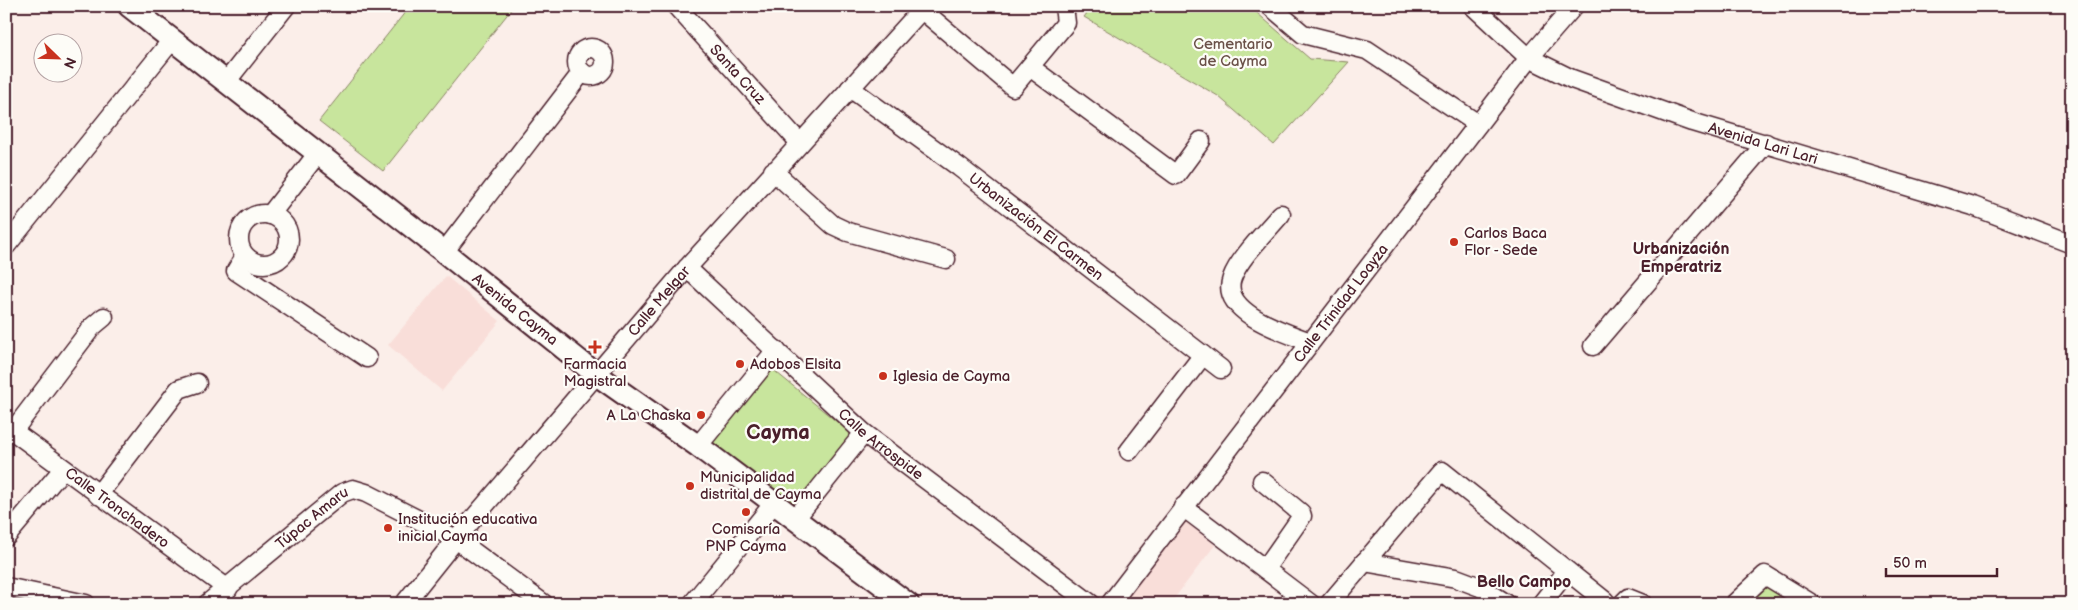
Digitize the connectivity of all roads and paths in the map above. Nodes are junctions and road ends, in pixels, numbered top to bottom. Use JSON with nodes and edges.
{"nodes":[{"id":1,"x":129,"y":6,"type":"edge"},
{"id":2,"x":286,"y":6,"type":"edge"},
{"id":3,"x":676,"y":6,"type":"edge"},
{"id":4,"x":1064,"y":6,"type":"edge"},
{"id":5,"x":1270,"y":6,"type":"edge"},
{"id":6,"x":1473,"y":6,"type":"edge"},
{"id":7,"x":1574,"y":6,"type":"edge"},
{"id":8,"x":923,"y":8,"type":"edge"},
{"id":9,"x":172,"y":40,"type":"junction"},
{"id":10,"x":1529,"y":58,"type":"junction"},
{"id":11,"x":1030,"y":67,"type":"junction"},
{"id":12,"x":582,"y":72,"type":"dead end"},
{"id":13,"x":226,"y":82,"type":"junction"},
{"id":14,"x":850,"y":88,"type":"junction"},
{"id":15,"x":1478,"y":124,"type":"junction"},
{"id":16,"x":1201,"y":141,"type":"dead end"},
{"id":17,"x":800,"y":142,"type":"junction"},
{"id":18,"x":1766,"y":143,"type":"junction"},
{"id":19,"x":318,"y":153,"type":"junction"},
{"id":20,"x":773,"y":171,"type":"junction"},
{"id":21,"x":1281,"y":214,"type":"dead end"},
{"id":22,"x":270,"y":215,"type":"junction"},
{"id":23,"x":2072,"y":244,"type":"edge"},
{"id":24,"x":6,"y":246,"type":"edge"},
{"id":25,"x":444,"y":252,"type":"junction"},
{"id":26,"x":245,"y":256,"type":"junction"},
{"id":27,"x":946,"y":259,"type":"dead end"},
{"id":28,"x":687,"y":268,"type":"junction"},
{"id":29,"x":104,"y":317,"type":"dead end"},
{"id":30,"x":1310,"y":342,"type":"junction"},
{"id":31,"x":1593,"y":346,"type":"dead end"},
{"id":32,"x":776,"y":350,"type":"junction"},
{"id":33,"x":1203,"y":355,"type":"junction"},
{"id":34,"x":367,"y":358,"type":"dead end"},
{"id":35,"x":1221,"y":369,"type":"dead end"},
{"id":36,"x":597,"y":375,"type":"junction"},
{"id":37,"x":197,"y":383,"type":"dead end"},
{"id":38,"x":9,"y":429,"type":"edge"},
{"id":39,"x":864,"y":433,"type":"junction"},
{"id":40,"x":698,"y":446,"type":"junction"},
{"id":41,"x":1129,"y":451,"type":"dead end"},
{"id":42,"x":63,"y":470,"type":"junction"},
{"id":43,"x":1262,"y":481,"type":"dead end"},
{"id":44,"x":98,"y":495,"type":"junction"},
{"id":45,"x":774,"y":503,"type":"junction"},
{"id":46,"x":1183,"y":508,"type":"junction"},
{"id":47,"x":795,"y":519,"type":"junction"},
{"id":48,"x":6,"y":537,"type":"edge"},
{"id":49,"x":456,"y":539,"type":"junction"},
{"id":50,"x":1364,"y":562,"type":"junction"},
{"id":51,"x":1265,"y":569,"type":"junction"},
{"id":52,"x":1567,"y":571,"type":"junction"},
{"id":53,"x":6,"y":586,"type":"edge"},
{"id":54,"x":228,"y":589,"type":"junction"},
{"id":55,"x":1613,"y":602,"type":"edge"},
{"id":56,"x":1807,"y":602,"type":"edge"},
{"id":57,"x":86,"y":604,"type":"edge"},
{"id":58,"x":207,"y":604,"type":"edge"},
{"id":59,"x":404,"y":604,"type":"edge"},
{"id":60,"x":544,"y":604,"type":"edge"},
{"id":61,"x":692,"y":604,"type":"edge"},
{"id":62,"x":908,"y":604,"type":"edge"},
{"id":63,"x":1091,"y":604,"type":"edge"},
{"id":64,"x":1110,"y":604,"type":"edge"},
{"id":65,"x":1311,"y":604,"type":"edge"},
{"id":66,"x":1329,"y":604,"type":"edge"},
{"id":67,"x":1507,"y":604,"type":"edge"},
{"id":68,"x":1541,"y":604,"type":"edge"},
{"id":69,"x":1643,"y":604,"type":"edge"},
{"id":70,"x":1734,"y":604,"type":"edge"}],
"edges":[{"from":1,"to":9,"type":"main road","name":"Avenida Cayma"},
{"from":2,"to":13,"type":"street"},
{"from":3,"to":17,"type":"street","name":"Santa Cruz"},
{"from":4,"to":11,"type":"street"},
{"from":5,"to":15,"type":"street"},
{"from":6,"to":10,"type":"street","name":"Avenida Lari Lari"},
{"from":7,"to":10,"type":"street","name":"Calle Trinidad Loayza"},
{"from":8,"to":11,"type":"street"},
{"from":8,"to":14,"type":"street","name":"Calle Melgar"},
{"from":9,"to":13,"type":"main road","name":"Avenida Cayma"},
{"from":9,"to":24,"type":"street"},
{"from":10,"to":15,"type":"street","name":"Calle Trinidad Loayza"},
{"from":10,"to":18,"type":"street","name":"Avenida Lari Lari"},
{"from":11,"to":16,"type":"street"},
{"from":12,"to":25,"type":"street"},
{"from":13,"to":19,"type":"main road","name":"Avenida Cayma"},
{"from":14,"to":17,"type":"street","name":"Calle Melgar"},
{"from":14,"to":33,"type":"street","name":"Urbanización El Carmen"},
{"from":15,"to":30,"type":"street","name":"Calle Trinidad Loayza"},
{"from":17,"to":20,"type":"street","name":"Calle Melgar"},
{"from":18,"to":23,"type":"street","name":"Avenida Lari Lari"},
{"from":18,"to":31,"type":"street"},
{"from":19,"to":22,"type":"street"},
{"from":19,"to":25,"type":"main road","name":"Avenida Cayma"},
{"from":20,"to":27,"type":"street"},
{"from":20,"to":28,"type":"street","name":"Calle Melgar"},
{"from":21,"to":30,"type":"street"},
{"from":22,"to":26,"type":"street"},
{"from":22,"to":26,"type":"street"},
{"from":25,"to":36,"type":"main road","name":"Avenida Cayma"},
{"from":26,"to":34,"type":"street"},
{"from":28,"to":32,"type":"street","name":"Calle Arrospide"},
{"from":28,"to":36,"type":"street","name":"Calle Melgar"},
{"from":29,"to":38,"type":"street"},
{"from":30,"to":46,"type":"street","name":"Calle Trinidad Loayza"},
{"from":32,"to":39,"type":"street","name":"Calle Arrospide"},
{"from":32,"to":40,"type":"street"},
{"from":33,"to":35,"type":"street","name":"Urbanización El Carmen"},
{"from":33,"to":41,"type":"street"},
{"from":36,"to":40,"type":"main road","name":"Avenida Cayma"},
{"from":36,"to":49,"type":"street","name":"Calle Melgar"},
{"from":37,"to":44,"type":"street"},
{"from":38,"to":42,"type":"street","name":"Calle Tronchadero"},
{"from":39,"to":47,"type":"street"},
{"from":39,"to":63,"type":"street","name":"Calle Arrospide"},
{"from":40,"to":45,"type":"main road","name":"Avenida Cayma"},
{"from":42,"to":44,"type":"street","name":"Calle Tronchadero"},
{"from":42,"to":48,"type":"street"},
{"from":43,"to":51,"type":"street"},
{"from":44,"to":54,"type":"street","name":"Calle Tronchadero"},
{"from":45,"to":47,"type":"main road","name":"Avenida Cayma"},
{"from":45,"to":61,"type":"street"},
{"from":46,"to":51,"type":"street"},
{"from":46,"to":64,"type":"street","name":"Calle Trinidad Loayza"},
{"from":47,"to":62,"type":"main road","name":"Avenida Cayma"},
{"from":49,"to":54,"type":"street","name":"Túpac Amaru"},
{"from":49,"to":59,"type":"street","name":"Calle Melgar"},
{"from":49,"to":60,"type":"street"},
{"from":50,"to":52,"type":"street"},
{"from":50,"to":66,"type":"street"},
{"from":50,"to":67,"type":"street"},
{"from":51,"to":65,"type":"street"},
{"from":52,"to":55,"type":"street"},
{"from":52,"to":68,"type":"street"},
{"from":53,"to":57,"type":"street"},
{"from":54,"to":58,"type":"street","name":"Túpac Amaru"},
{"from":55,"to":69,"type":"street"},
{"from":56,"to":70,"type":"street"}]}
